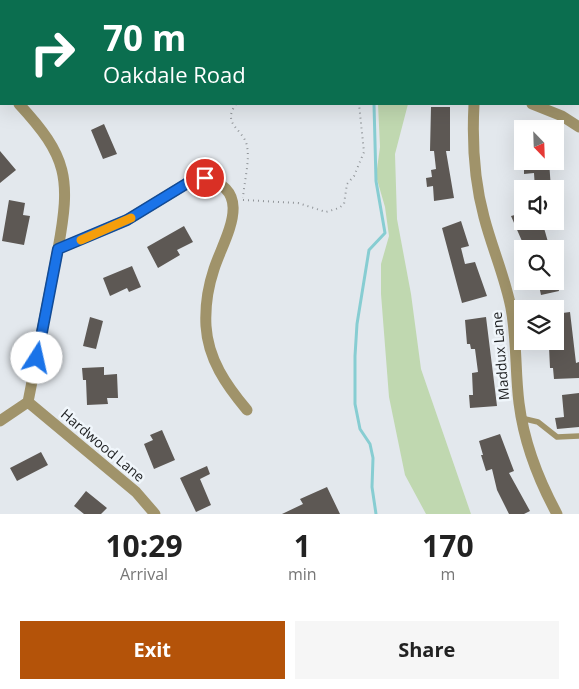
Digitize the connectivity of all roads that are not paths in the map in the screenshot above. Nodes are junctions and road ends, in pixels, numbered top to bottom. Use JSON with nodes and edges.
{"nodes":[{"id":1,"x":20,"y":105,"type":"edge"},
{"id":2,"x":474,"y":105,"type":"edge"},
{"id":3,"x":534,"y":105,"type":"edge"},
{"id":4,"x":579,"y":127,"type":"edge"},
{"id":5,"x":58,"y":249,"type":"junction"},
{"id":6,"x":28,"y":402,"type":"junction"},
{"id":7,"x":246,"y":410,"type":"dead end"},
{"id":8,"x":521,"y":418,"type":"junction"},
{"id":9,"x":0,"y":421,"type":"edge"},
{"id":10,"x":579,"y":436,"type":"edge"},
{"id":11,"x":150,"y":511,"type":"edge"},
{"id":12,"x":557,"y":514,"type":"edge"}],
"edges":[{"from":1,"to":5,"type":"street"},
{"from":2,"to":8,"type":"street","name":"Maddux Lane"},
{"from":3,"to":4,"type":"street"},
{"from":5,"to":6,"type":"street"},
{"from":5,"to":7,"type":"street"},
{"from":6,"to":9,"type":"street"},
{"from":6,"to":11,"type":"street","name":"Hardwood Lane"},
{"from":8,"to":10,"type":"lane"},
{"from":8,"to":12,"type":"street","name":"Maddux Lane"}]}
